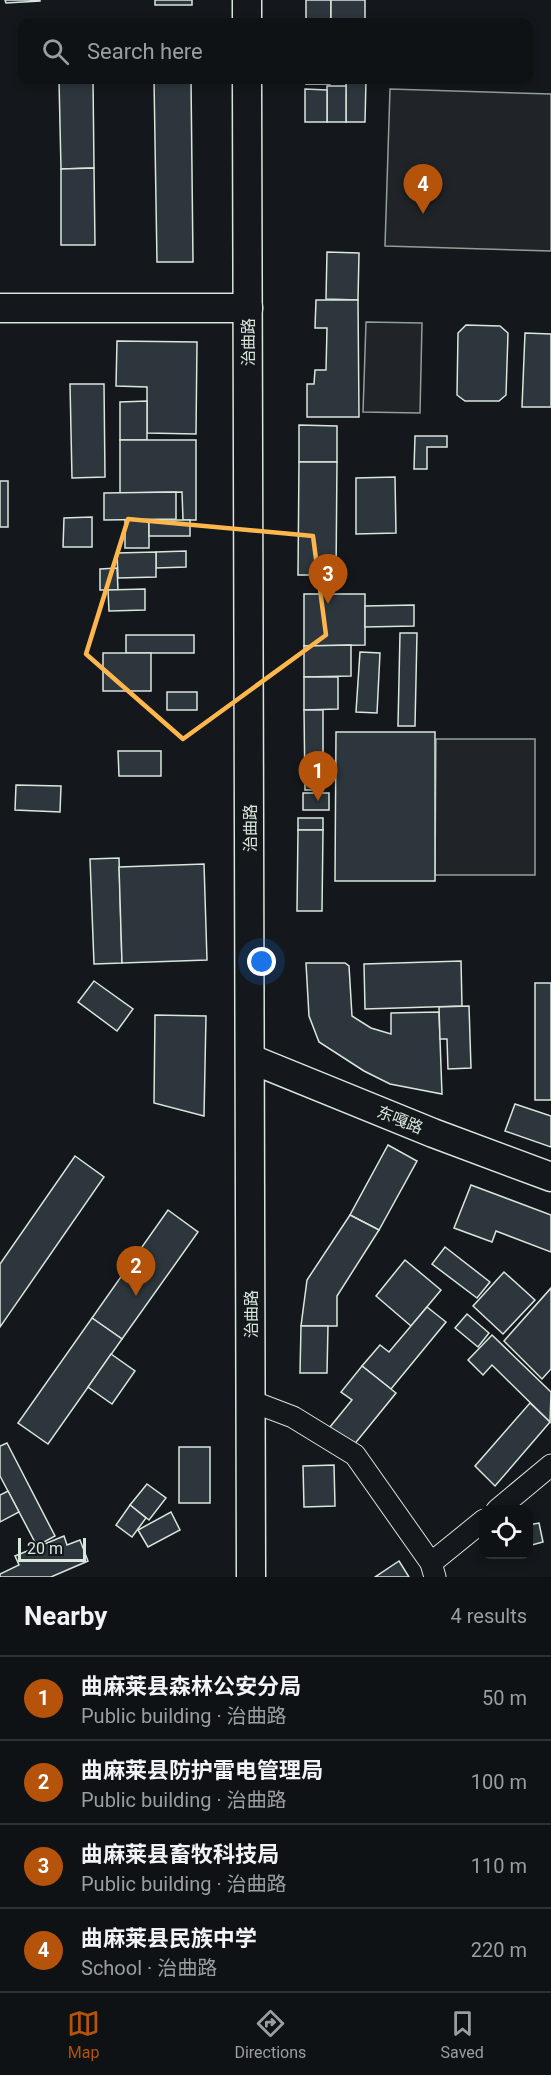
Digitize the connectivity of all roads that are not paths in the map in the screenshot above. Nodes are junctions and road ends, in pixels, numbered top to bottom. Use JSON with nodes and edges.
{"nodes":[{"id":1,"x":247,"y":0,"type":"edge"},
{"id":2,"x":247,"y":18,"type":"edge"},
{"id":3,"x":247,"y":84,"type":"edge"},
{"id":4,"x":0,"y":308,"type":"edge"},
{"id":5,"x":248,"y":308,"type":"junction"},
{"id":6,"x":251,"y":1059,"type":"junction"},
{"id":7,"x":551,"y":1177,"type":"edge"},
{"id":8,"x":251,"y":1401,"type":"junction"},
{"id":9,"x":551,"y":1465,"type":"edge"},
{"id":10,"x":501,"y":1505,"type":"edge"},
{"id":11,"x":479,"y":1524,"type":"edge"},
{"id":12,"x":433,"y":1570,"type":"edge"},
{"id":13,"x":252,"y":1577,"type":"edge"}],
"edges":[{"from":1,"to":2,"type":"main road"},
{"from":3,"to":5,"type":"main road","name":"治曲路"},
{"from":4,"to":5,"type":"main road"},
{"from":5,"to":6,"type":"main road","name":"治曲路"},
{"from":6,"to":7,"type":"main road","name":"东嘎路"},
{"from":6,"to":8,"type":"main road","name":"治曲路"},
{"from":8,"to":12,"type":"street"},
{"from":8,"to":13,"type":"main road","name":"治曲路"},
{"from":9,"to":10,"type":"street"},
{"from":11,"to":12,"type":"street"}]}
